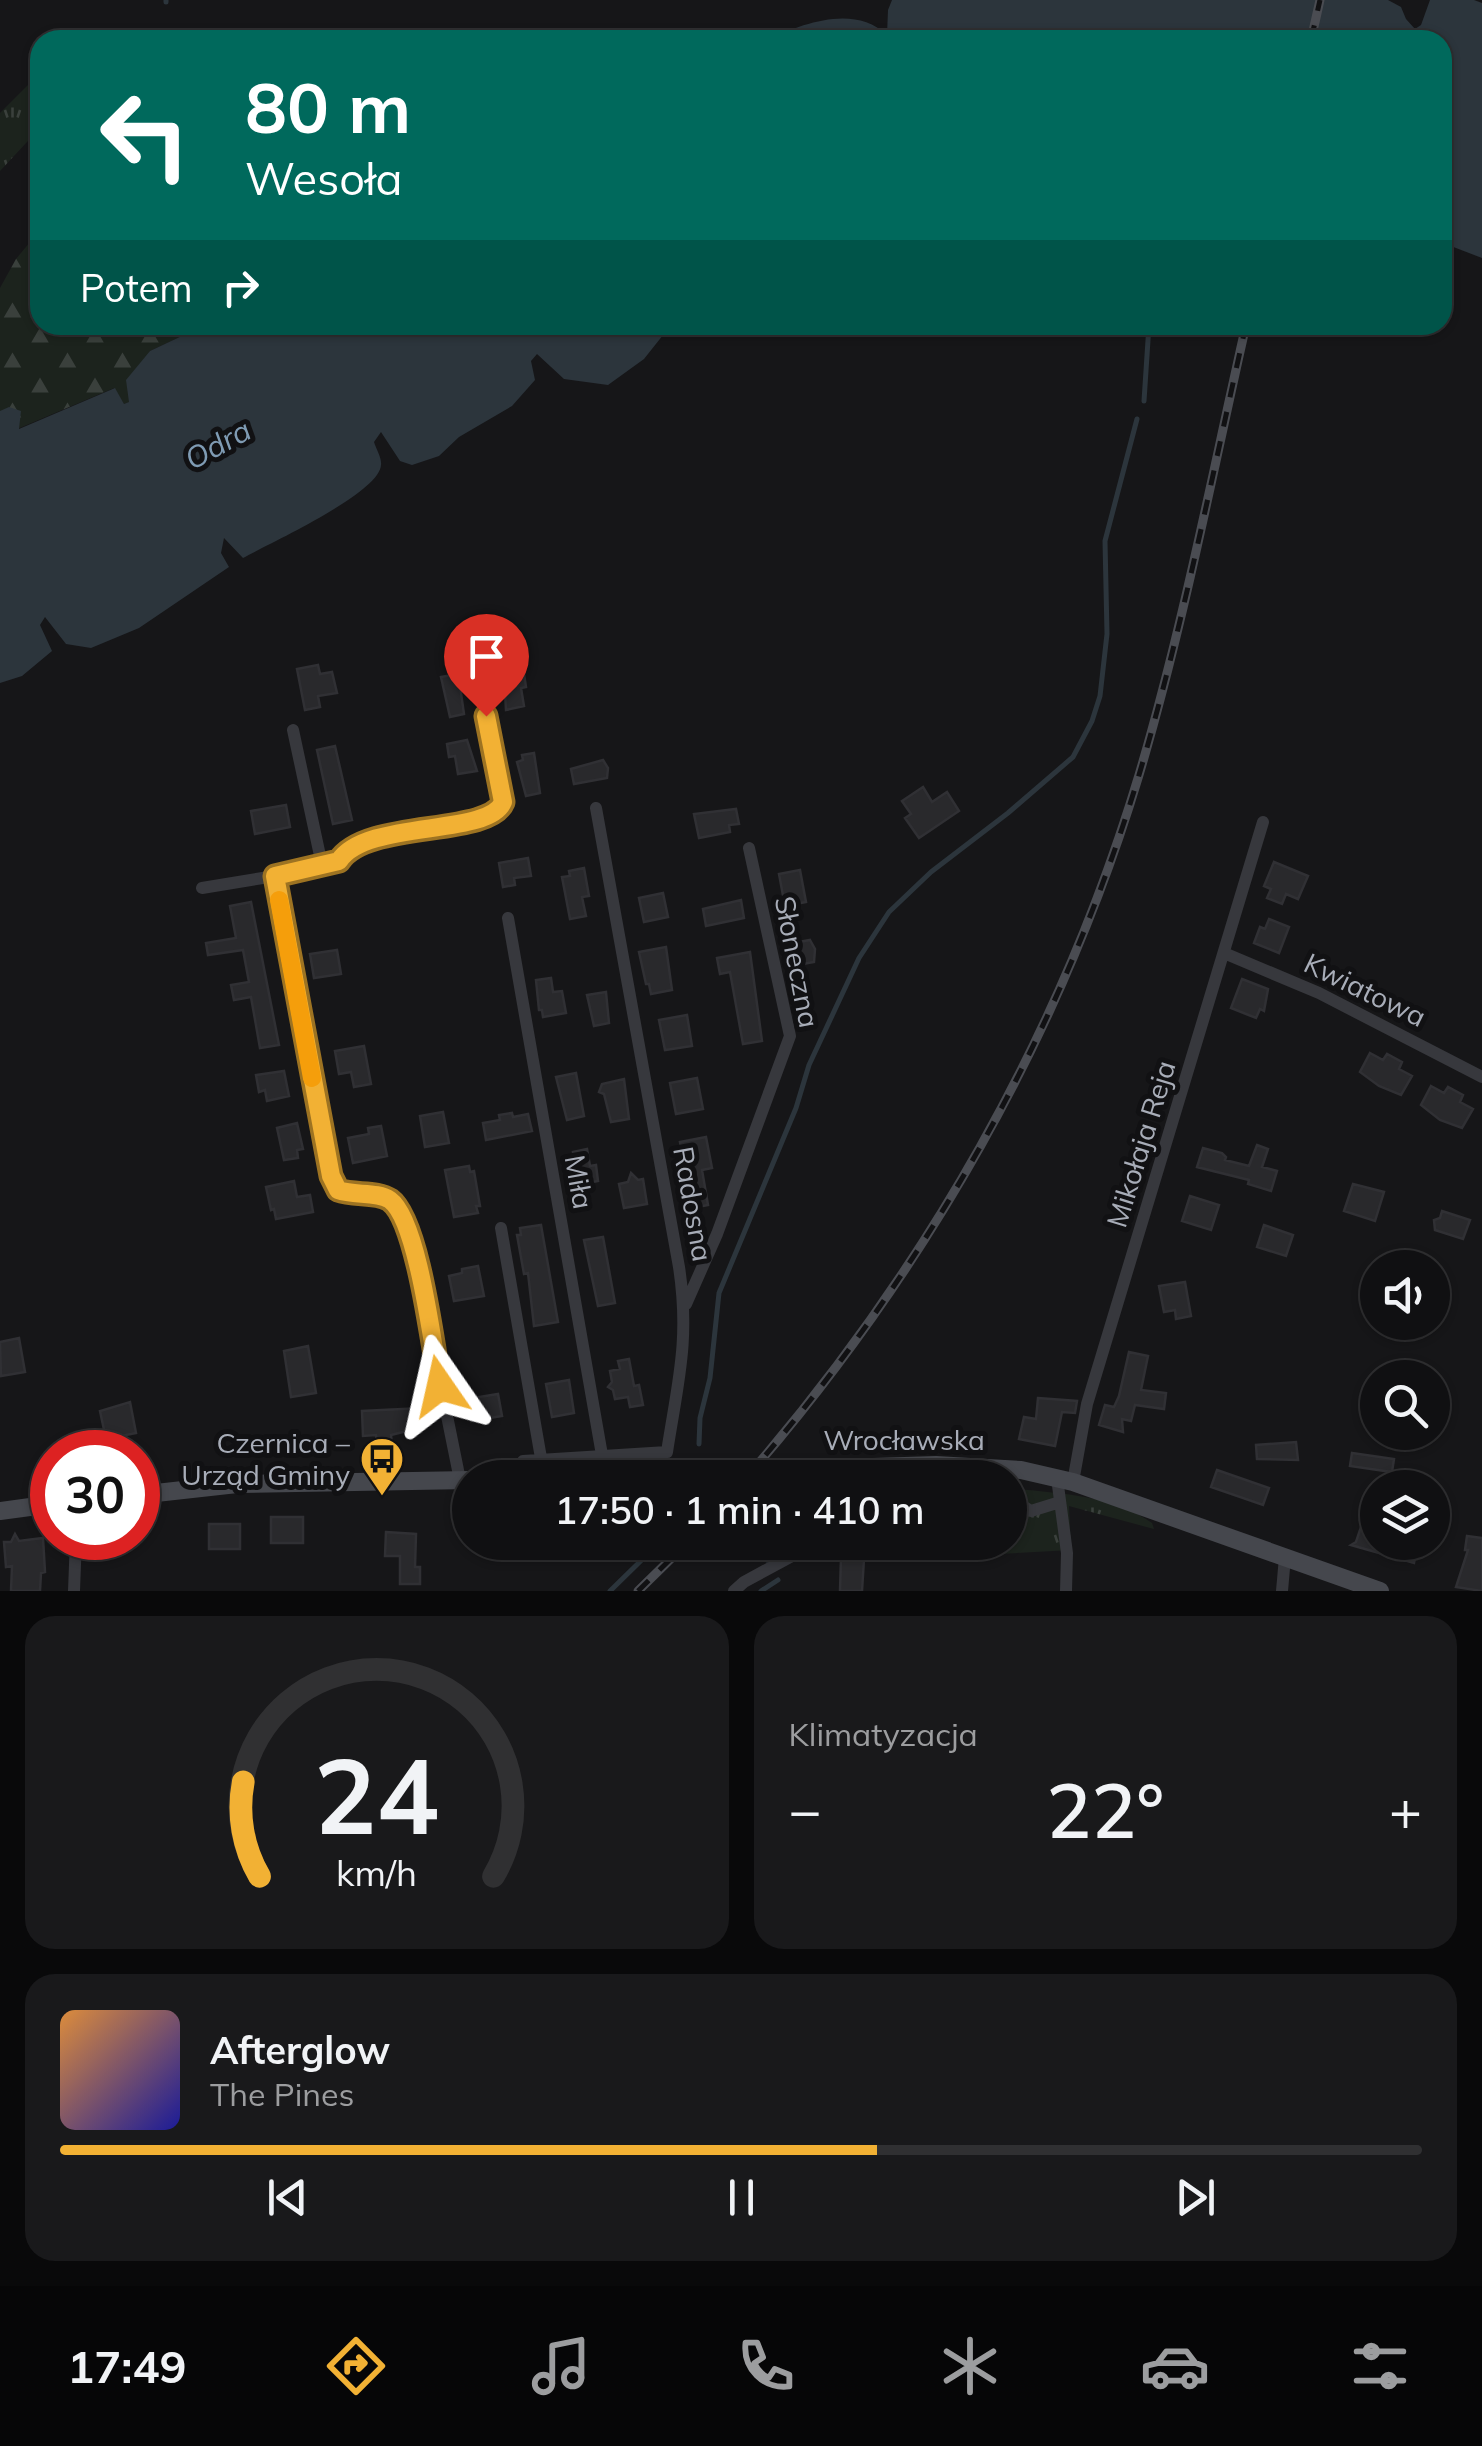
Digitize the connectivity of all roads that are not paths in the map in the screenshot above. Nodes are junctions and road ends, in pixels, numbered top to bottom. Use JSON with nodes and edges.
{"nodes":[{"id":1,"x":486,"y":716,"type":"dead end"},
{"id":2,"x":293,"y":730,"type":"dead end"},
{"id":3,"x":596,"y":808,"type":"dead end"},
{"id":4,"x":1264,"y":822,"type":"dead end"},
{"id":5,"x":749,"y":848,"type":"dead end"},
{"id":6,"x":322,"y":865,"type":"junction"},
{"id":7,"x":275,"y":876,"type":"junction"},
{"id":8,"x":202,"y":888,"type":"dead end"},
{"id":9,"x":508,"y":918,"type":"dead end"},
{"id":10,"x":1224,"y":953,"type":"junction"},
{"id":11,"x":1482,"y":1078,"type":"edge"},
{"id":12,"x":501,"y":1228,"type":"dead end"},
{"id":13,"x":685,"y":1306,"type":"junction"},
{"id":14,"x":602,"y":1455,"type":"junction"},
{"id":15,"x":541,"y":1458,"type":"junction"},
{"id":16,"x":461,"y":1460,"type":"edge"},
{"id":17,"x":529,"y":1460,"type":"edge"},
{"id":18,"x":1027,"y":1472,"type":"edge"},
{"id":19,"x":452,"y":1480,"type":"edge"},
{"id":20,"x":1065,"y":1480,"type":"junction"},
{"id":21,"x":160,"y":1492,"type":"edge"},
{"id":22,"x":1060,"y":1502,"type":"junction"},
{"id":23,"x":30,"y":1507,"type":"edge"},
{"id":24,"x":1027,"y":1508,"type":"edge"},
{"id":25,"x":0,"y":1511,"type":"edge"},
{"id":26,"x":1285,"y":1557,"type":"junction"},
{"id":27,"x":75,"y":1560,"type":"edge"},
{"id":28,"x":785,"y":1560,"type":"edge"},
{"id":29,"x":74,"y":1591,"type":"edge"},
{"id":30,"x":734,"y":1591,"type":"edge"},
{"id":31,"x":1066,"y":1591,"type":"edge"},
{"id":32,"x":1282,"y":1591,"type":"edge"},
{"id":33,"x":1380,"y":1591,"type":"edge"}],
"edges":[{"from":1,"to":6,"type":"street"},
{"from":2,"to":6,"type":"street"},
{"from":3,"to":13,"type":"street","name":"Radosna"},
{"from":4,"to":10,"type":"street","name":"Mikołaja Reja"},
{"from":5,"to":13,"type":"street","name":"Słoneczna"},
{"from":6,"to":7,"type":"street"},
{"from":7,"to":8,"type":"street"},
{"from":7,"to":16,"type":"street"},
{"from":9,"to":14,"type":"street","name":"Miła"},
{"from":10,"to":11,"type":"street","name":"Kwiatowa"},
{"from":10,"to":20,"type":"street","name":"Mikołaja Reja"},
{"from":12,"to":15,"type":"street"},
{"from":13,"to":14,"type":"street","name":"Radosna"},
{"from":14,"to":15,"type":"street","name":"Radosna"},
{"from":15,"to":17,"type":"street"},
{"from":18,"to":20,"type":"main road","name":"Wrocławska"},
{"from":19,"to":21,"type":"main road"},
{"from":20,"to":22,"type":"street","name":"Mikołaja Reja"},
{"from":20,"to":26,"type":"main road","name":"Wrocławska"},
{"from":22,"to":24,"type":"street"},
{"from":22,"to":31,"type":"street","name":"Mikołaja Reja"},
{"from":23,"to":25,"type":"main road"},
{"from":26,"to":32,"type":"street"},
{"from":26,"to":33,"type":"main road","name":"Wrocławska"},
{"from":27,"to":29,"type":"street"},
{"from":28,"to":30,"type":"street"}]}
